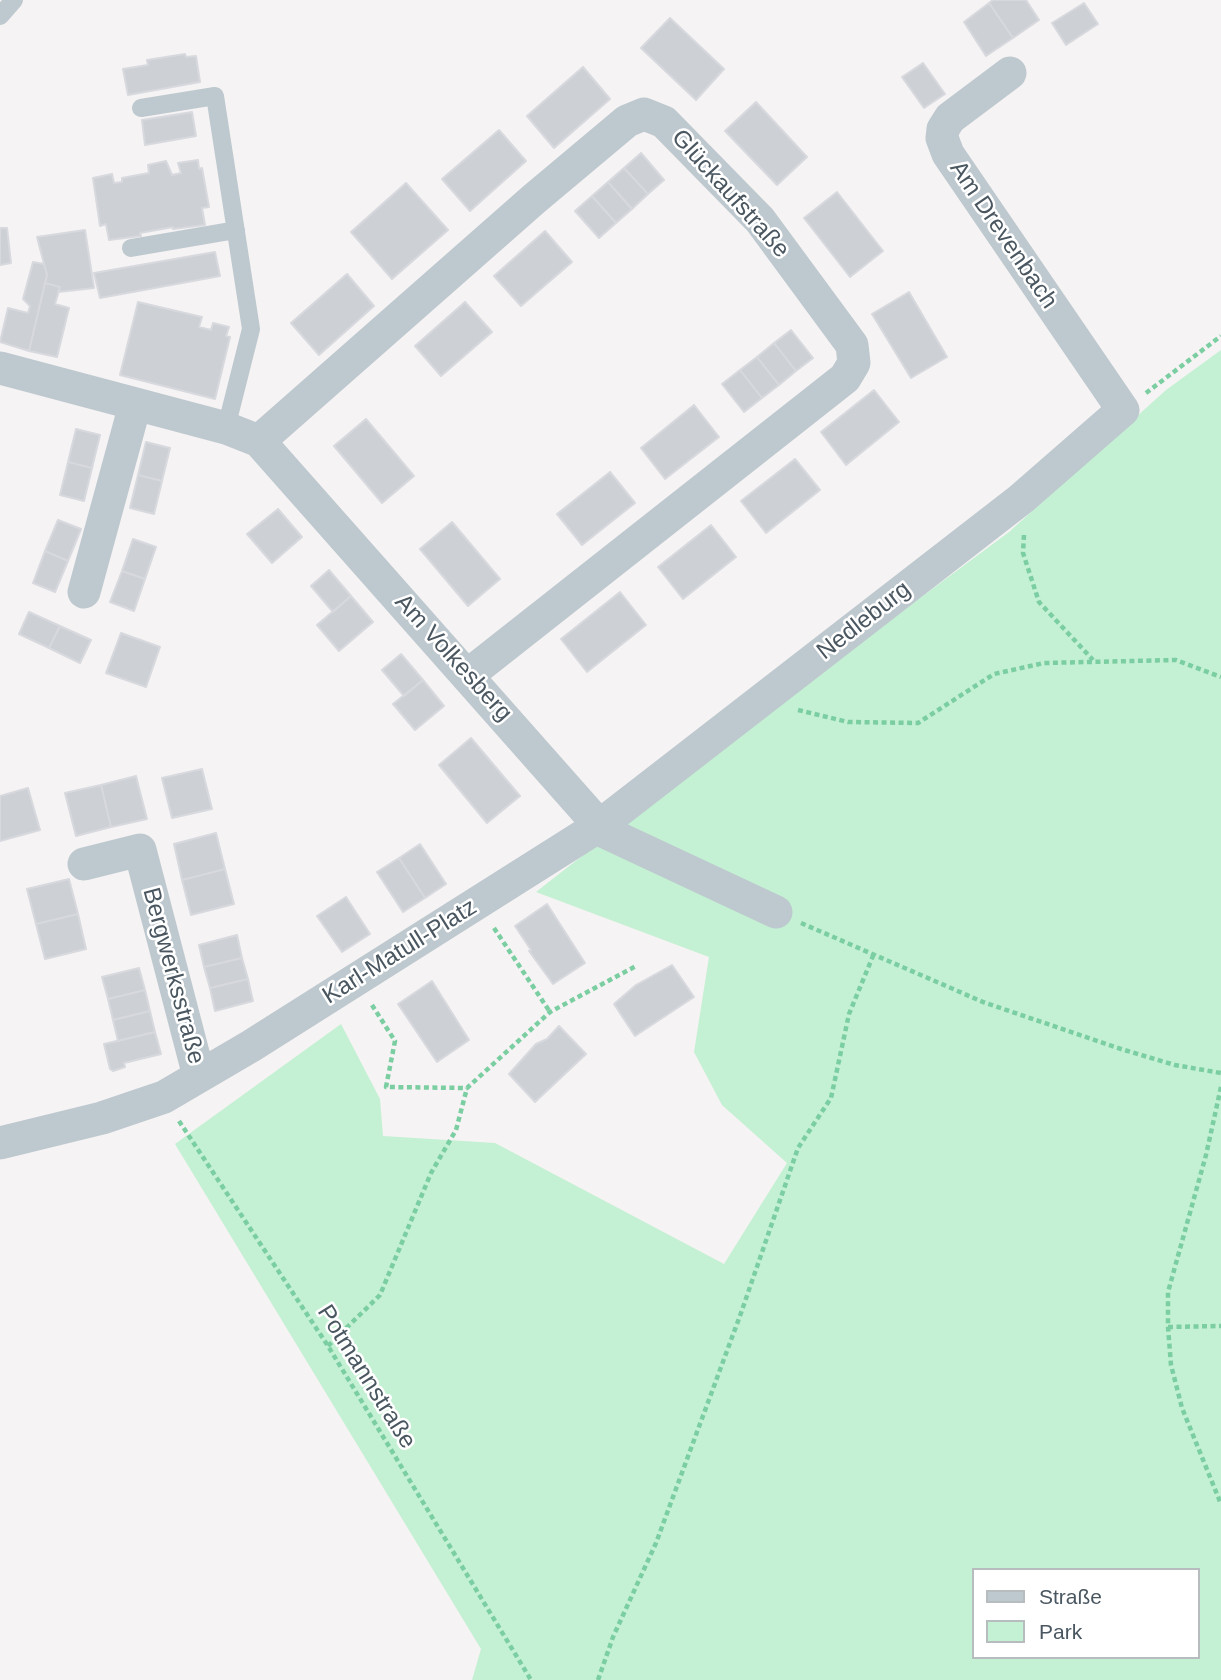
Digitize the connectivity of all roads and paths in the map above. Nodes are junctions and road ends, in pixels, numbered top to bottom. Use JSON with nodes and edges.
{"nodes":[{"id":1,"x":14,"y":0,"type":"edge"},
{"id":2,"x":0,"y":16,"type":"edge"},
{"id":3,"x":1010,"y":73,"type":"dead end"},
{"id":4,"x":141,"y":108,"type":"dead end"},
{"id":5,"x":236,"y":230,"type":"junction"},
{"id":6,"x":131,"y":248,"type":"dead end"},
{"id":7,"x":1221,"y":336,"type":"edge"},
{"id":8,"x":0,"y":368,"type":"edge"},
{"id":9,"x":135,"y":405,"type":"junction"},
{"id":10,"x":1122,"y":410,"type":"junction"},
{"id":11,"x":226,"y":428,"type":"junction"},
{"id":12,"x":259,"y":441,"type":"junction"},
{"id":13,"x":1021,"y":499,"type":"junction"},
{"id":14,"x":85,"y":592,"type":"dead end"},
{"id":15,"x":1093,"y":661,"type":"junction"},
{"id":16,"x":468,"y":675,"type":"junction"},
{"id":17,"x":1221,"y":677,"type":"edge"},
{"id":18,"x":771,"y":693,"type":"junction"},
{"id":19,"x":599,"y":826,"type":"junction"},
{"id":20,"x":84,"y":864,"type":"dead end"},
{"id":21,"x":477,"y":903,"type":"junction"},
{"id":22,"x":776,"y":912,"type":"joint"},
{"id":23,"x":873,"y":956,"type":"junction"},
{"id":24,"x":636,"y":966,"type":"dead end"},
{"id":25,"x":356,"y":980,"type":"junction"},
{"id":26,"x":550,"y":1012,"type":"junction"},
{"id":27,"x":1221,"y":1073,"type":"edge"},
{"id":28,"x":199,"y":1076,"type":"junction"},
{"id":29,"x":1221,"y":1087,"type":"edge"},
{"id":30,"x":467,"y":1088,"type":"junction"},
{"id":31,"x":164,"y":1097,"type":"junction"},
{"id":32,"x":0,"y":1143,"type":"edge"},
{"id":33,"x":1221,"y":1326,"type":"edge"},
{"id":34,"x":1167,"y":1327,"type":"junction"},
{"id":35,"x":328,"y":1346,"type":"junction"},
{"id":36,"x":1221,"y":1504,"type":"edge"},
{"id":37,"x":531,"y":1680,"type":"edge"},
{"id":38,"x":598,"y":1680,"type":"edge"}],
"edges":[{"from":1,"to":2,"type":"lane"},
{"from":3,"to":10,"type":"street","name":"Am Drevenbach"},
{"from":4,"to":5,"type":"lane"},
{"from":5,"to":6,"type":"lane"},
{"from":5,"to":11,"type":"lane"},
{"from":7,"to":10,"type":"path"},
{"from":8,"to":9,"type":"street","name":"Am Volkesberg"},
{"from":9,"to":11,"type":"street","name":"Am Volkesberg"},
{"from":9,"to":14,"type":"street"},
{"from":10,"to":13,"type":"street","name":"Nedleburg"},
{"from":11,"to":12,"type":"street","name":"Am Volkesberg"},
{"from":12,"to":16,"type":"street","name":"Am Volkesberg"},
{"from":12,"to":16,"type":"street","name":"Glückaufstraße"},
{"from":13,"to":15,"type":"path"},
{"from":13,"to":18,"type":"street","name":"Nedleburg"},
{"from":15,"to":17,"type":"path"},
{"from":15,"to":18,"type":"path"},
{"from":16,"to":19,"type":"street","name":"Am Volkesberg"},
{"from":18,"to":19,"type":"street","name":"Nedleburg"},
{"from":19,"to":21,"type":"street","name":"Karl-Matull-Platz"},
{"from":19,"to":22,"type":"street","name":"Am Volkesberg"},
{"from":20,"to":28,"type":"street","name":"Bergwerksstraße"},
{"from":21,"to":25,"type":"street","name":"Karl-Matull-Platz"},
{"from":21,"to":26,"type":"path"},
{"from":22,"to":23,"type":"path"},
{"from":23,"to":27,"type":"path"},
{"from":23,"to":38,"type":"path"},
{"from":24,"to":26,"type":"path"},
{"from":25,"to":28,"type":"street","name":"Karl-Matull-Platz"},
{"from":25,"to":30,"type":"path"},
{"from":26,"to":30,"type":"path"},
{"from":28,"to":31,"type":"street","name":"Bergwerksstraße"},
{"from":29,"to":34,"type":"path"},
{"from":30,"to":35,"type":"path"},
{"from":31,"to":32,"type":"street","name":"Bergwerksstraße"},
{"from":31,"to":35,"type":"path","name":"Potmannstraße"},
{"from":33,"to":34,"type":"path"},
{"from":34,"to":36,"type":"path"},
{"from":35,"to":37,"type":"path","name":"Potmannstraße"}]}
